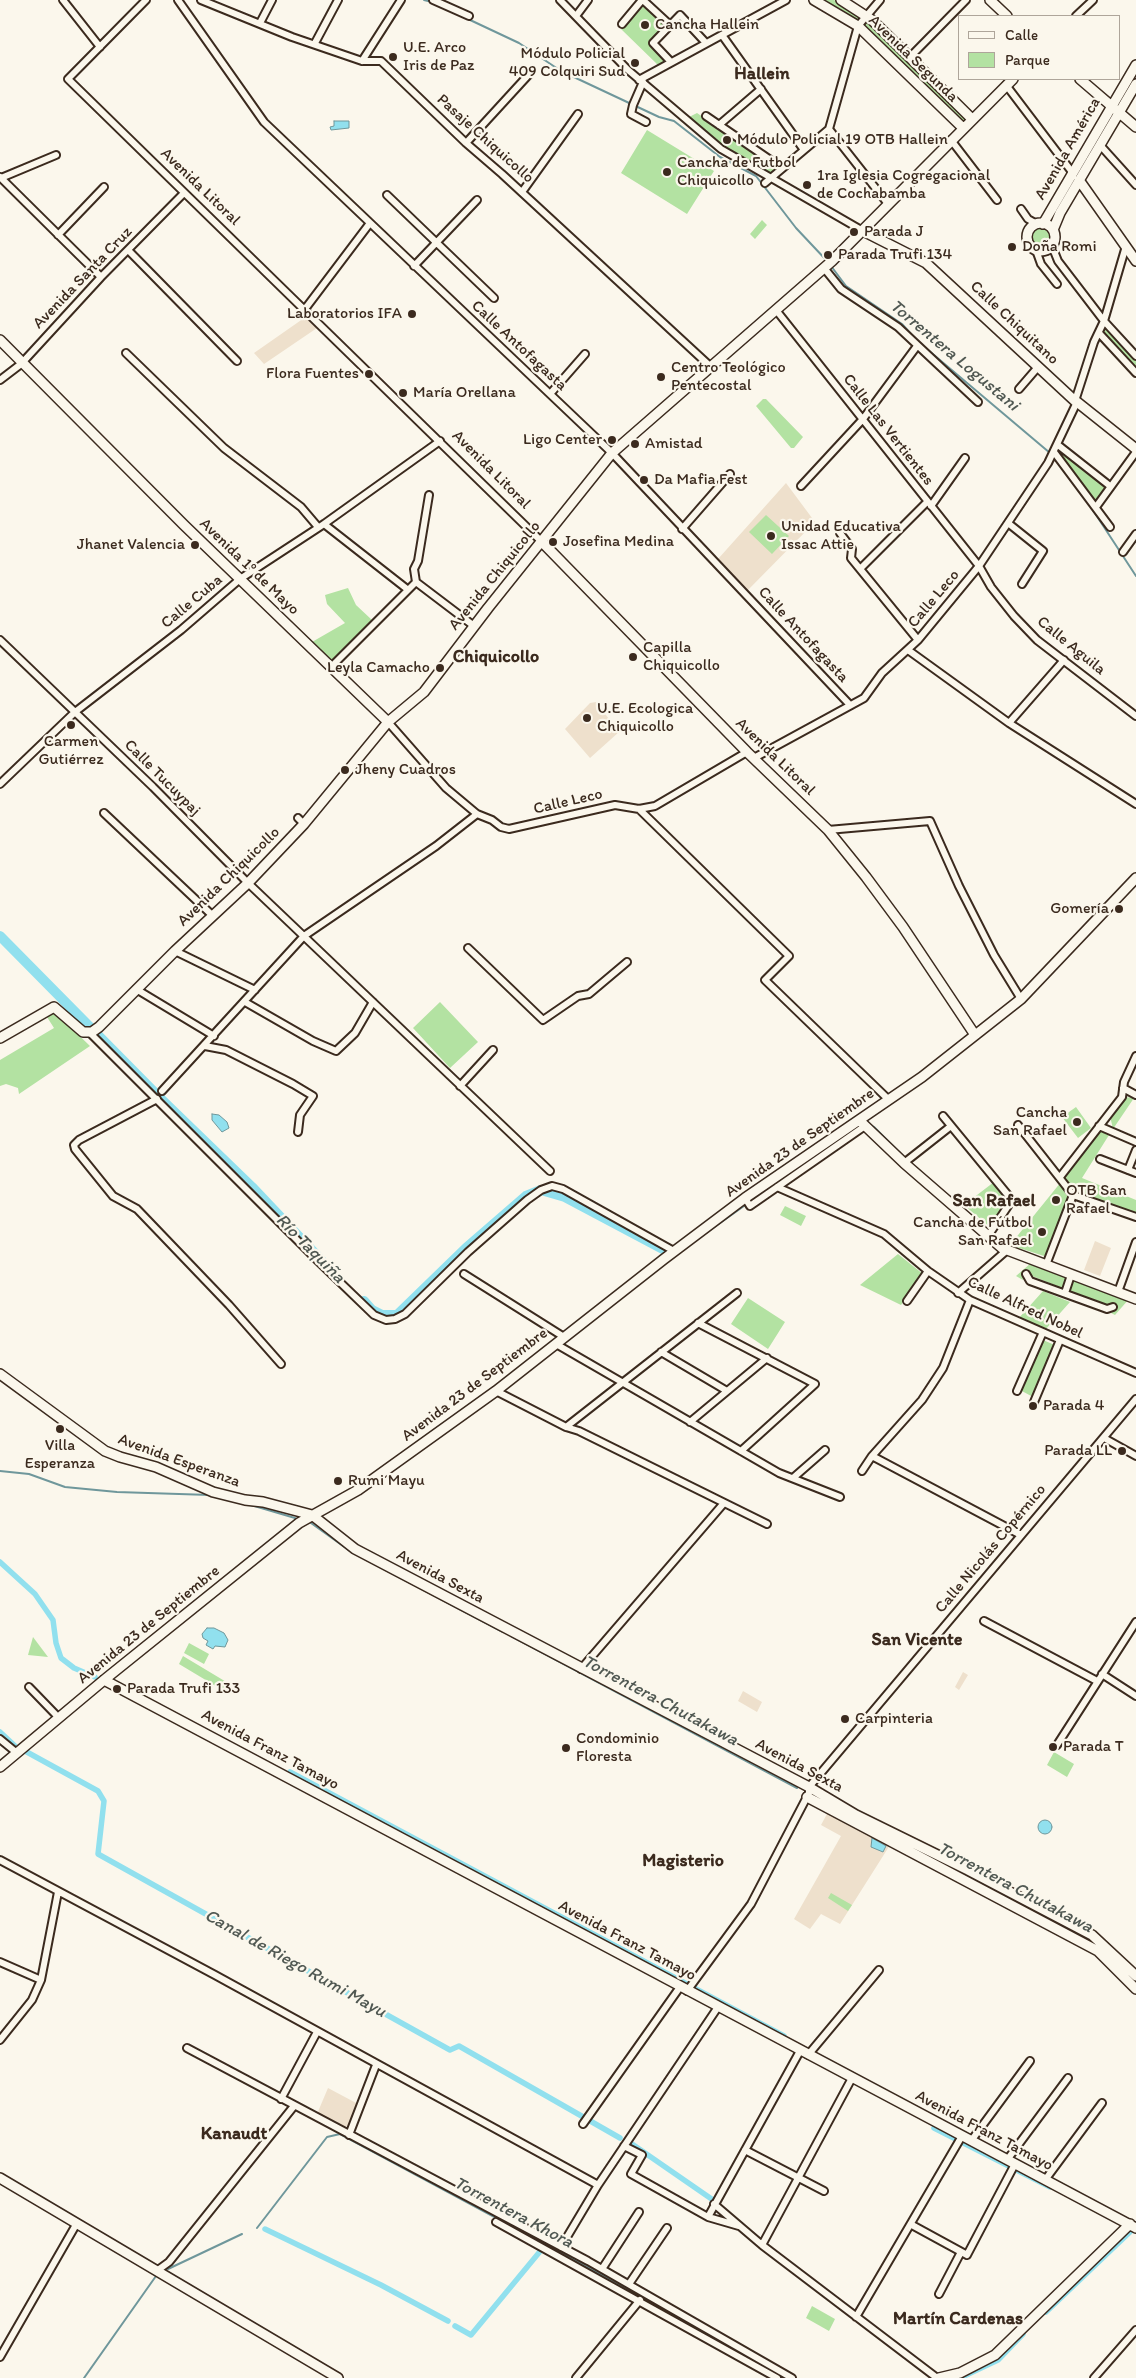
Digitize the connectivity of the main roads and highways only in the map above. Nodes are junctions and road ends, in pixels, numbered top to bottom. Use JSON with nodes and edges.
{"nodes":[{"id":1,"x":814,"y":0,"type":"edge"},
{"id":2,"x":841,"y":0,"type":"edge"},
{"id":3,"x":990,"y":0,"type":"edge"},
{"id":4,"x":1006,"y":15,"type":"edge"},
{"id":5,"x":1136,"y":65,"type":"edge"},
{"id":6,"x":1081,"y":80,"type":"edge"},
{"id":7,"x":1009,"y":82,"type":"edge"},
{"id":8,"x":1136,"y":84,"type":"edge"},
{"id":9,"x":1122,"y":89,"type":"junction"},
{"id":10,"x":1133,"y":94,"type":"edge"},
{"id":11,"x":1111,"y":105,"type":"junction"},
{"id":12,"x":1119,"y":112,"type":"junction"},
{"id":13,"x":972,"y":119,"type":"junction"},
{"id":14,"x":1136,"y":127,"type":"edge"},
{"id":15,"x":963,"y":128,"type":"junction"},
{"id":16,"x":1079,"y":180,"type":"junction"},
{"id":17,"x":1040,"y":224,"type":"junction"},
{"id":18,"x":1052,"y":230,"type":"junction"},
{"id":19,"x":863,"y":231,"type":"junction"},
{"id":20,"x":1136,"y":261,"type":"edge"},
{"id":21,"x":0,"y":340,"type":"edge"},
{"id":22,"x":1136,"y":451,"type":"edge"},
{"id":23,"x":542,"y":542,"type":"junction"},
{"id":24,"x":388,"y":722,"type":"junction"},
{"id":25,"x":1136,"y":878,"type":"edge"},
{"id":26,"x":975,"y":1036,"type":"junction"},
{"id":27,"x":0,"y":1038,"type":"edge"},
{"id":28,"x":862,"y":1123,"type":"junction"},
{"id":29,"x":1136,"y":1299,"type":"edge"},
{"id":30,"x":0,"y":1374,"type":"edge"},
{"id":31,"x":306,"y":1518,"type":"junction"},
{"id":32,"x":104,"y":1680,"type":"junction"},
{"id":33,"x":0,"y":1767,"type":"edge"},
{"id":34,"x":897,"y":1839,"type":"junction"},
{"id":35,"x":1136,"y":1976,"type":"edge"},
{"id":36,"x":1136,"y":1989,"type":"edge"},
{"id":37,"x":0,"y":2178,"type":"edge"},
{"id":38,"x":1133,"y":2226,"type":"edge"},
{"id":39,"x":338,"y":2378,"type":"edge"},
{"id":40,"x":942,"y":2378,"type":"edge"}],
"edges":[{"from":1,"to":15,"type":"main road","name":"Avenida Segunda"},
{"from":2,"to":13,"type":"main road","name":"Avenida Segunda"},
{"from":3,"to":4,"type":"main road"},
{"from":5,"to":9,"type":"main road","name":"Avenida América"},
{"from":6,"to":11,"type":"main road"},
{"from":7,"to":13,"type":"main road","name":"Avenida Chiquicollo"},
{"from":8,"to":10,"type":"main road","name":"Avenida América"},
{"from":9,"to":10,"type":"main road"},
{"from":9,"to":11,"type":"main road","name":"Avenida América"},
{"from":10,"to":12,"type":"main road","name":"Avenida América"},
{"from":11,"to":12,"type":"main road"},
{"from":11,"to":17,"type":"main road","name":"Avenida América"},
{"from":12,"to":14,"type":"main road"},
{"from":12,"to":16,"type":"main road","name":"Avenida América"},
{"from":13,"to":15,"type":"main road","name":"Avenida Chiquicollo"},
{"from":15,"to":19,"type":"main road","name":"Avenida Chiquicollo"},
{"from":16,"to":18,"type":"main road","name":"Avenida América"},
{"from":16,"to":20,"type":"main road"},
{"from":17,"to":18,"type":"main road"},
{"from":17,"to":18,"type":"main road"},
{"from":19,"to":22,"type":"main road","name":"Calle Chiquitano"},
{"from":19,"to":23,"type":"main road","name":"Avenida Chiquicollo"},
{"from":21,"to":24,"type":"main road","name":"Avenida 1º de Mayo"},
{"from":23,"to":24,"type":"main road","name":"Avenida Chiquicollo"},
{"from":23,"to":26,"type":"main road","name":"Avenida Litoral"},
{"from":24,"to":27,"type":"main road","name":"Avenida Chiquicollo"},
{"from":25,"to":26,"type":"main road","name":"Avenida 23 de Septiembre"},
{"from":26,"to":28,"type":"main road","name":"Avenida 23 de Septiembre"},
{"from":28,"to":29,"type":"main road"},
{"from":28,"to":31,"type":"main road","name":"Avenida 23 de Septiembre"},
{"from":30,"to":31,"type":"main road","name":"Avenida Esperanza"},
{"from":31,"to":32,"type":"main road","name":"Avenida 23 de Septiembre"},
{"from":31,"to":34,"type":"main road","name":"Avenida Sexta"},
{"from":32,"to":33,"type":"main road","name":"Avenida 23 de Septiembre"},
{"from":32,"to":38,"type":"main road","name":"Avenida Franz Tamayo"},
{"from":34,"to":35,"type":"main road","name":"Avenida Sexta"},
{"from":34,"to":36,"type":"main road","name":"Avenida Sexta"},
{"from":37,"to":39,"type":"main road"},
{"from":38,"to":40,"type":"main road"}]}
